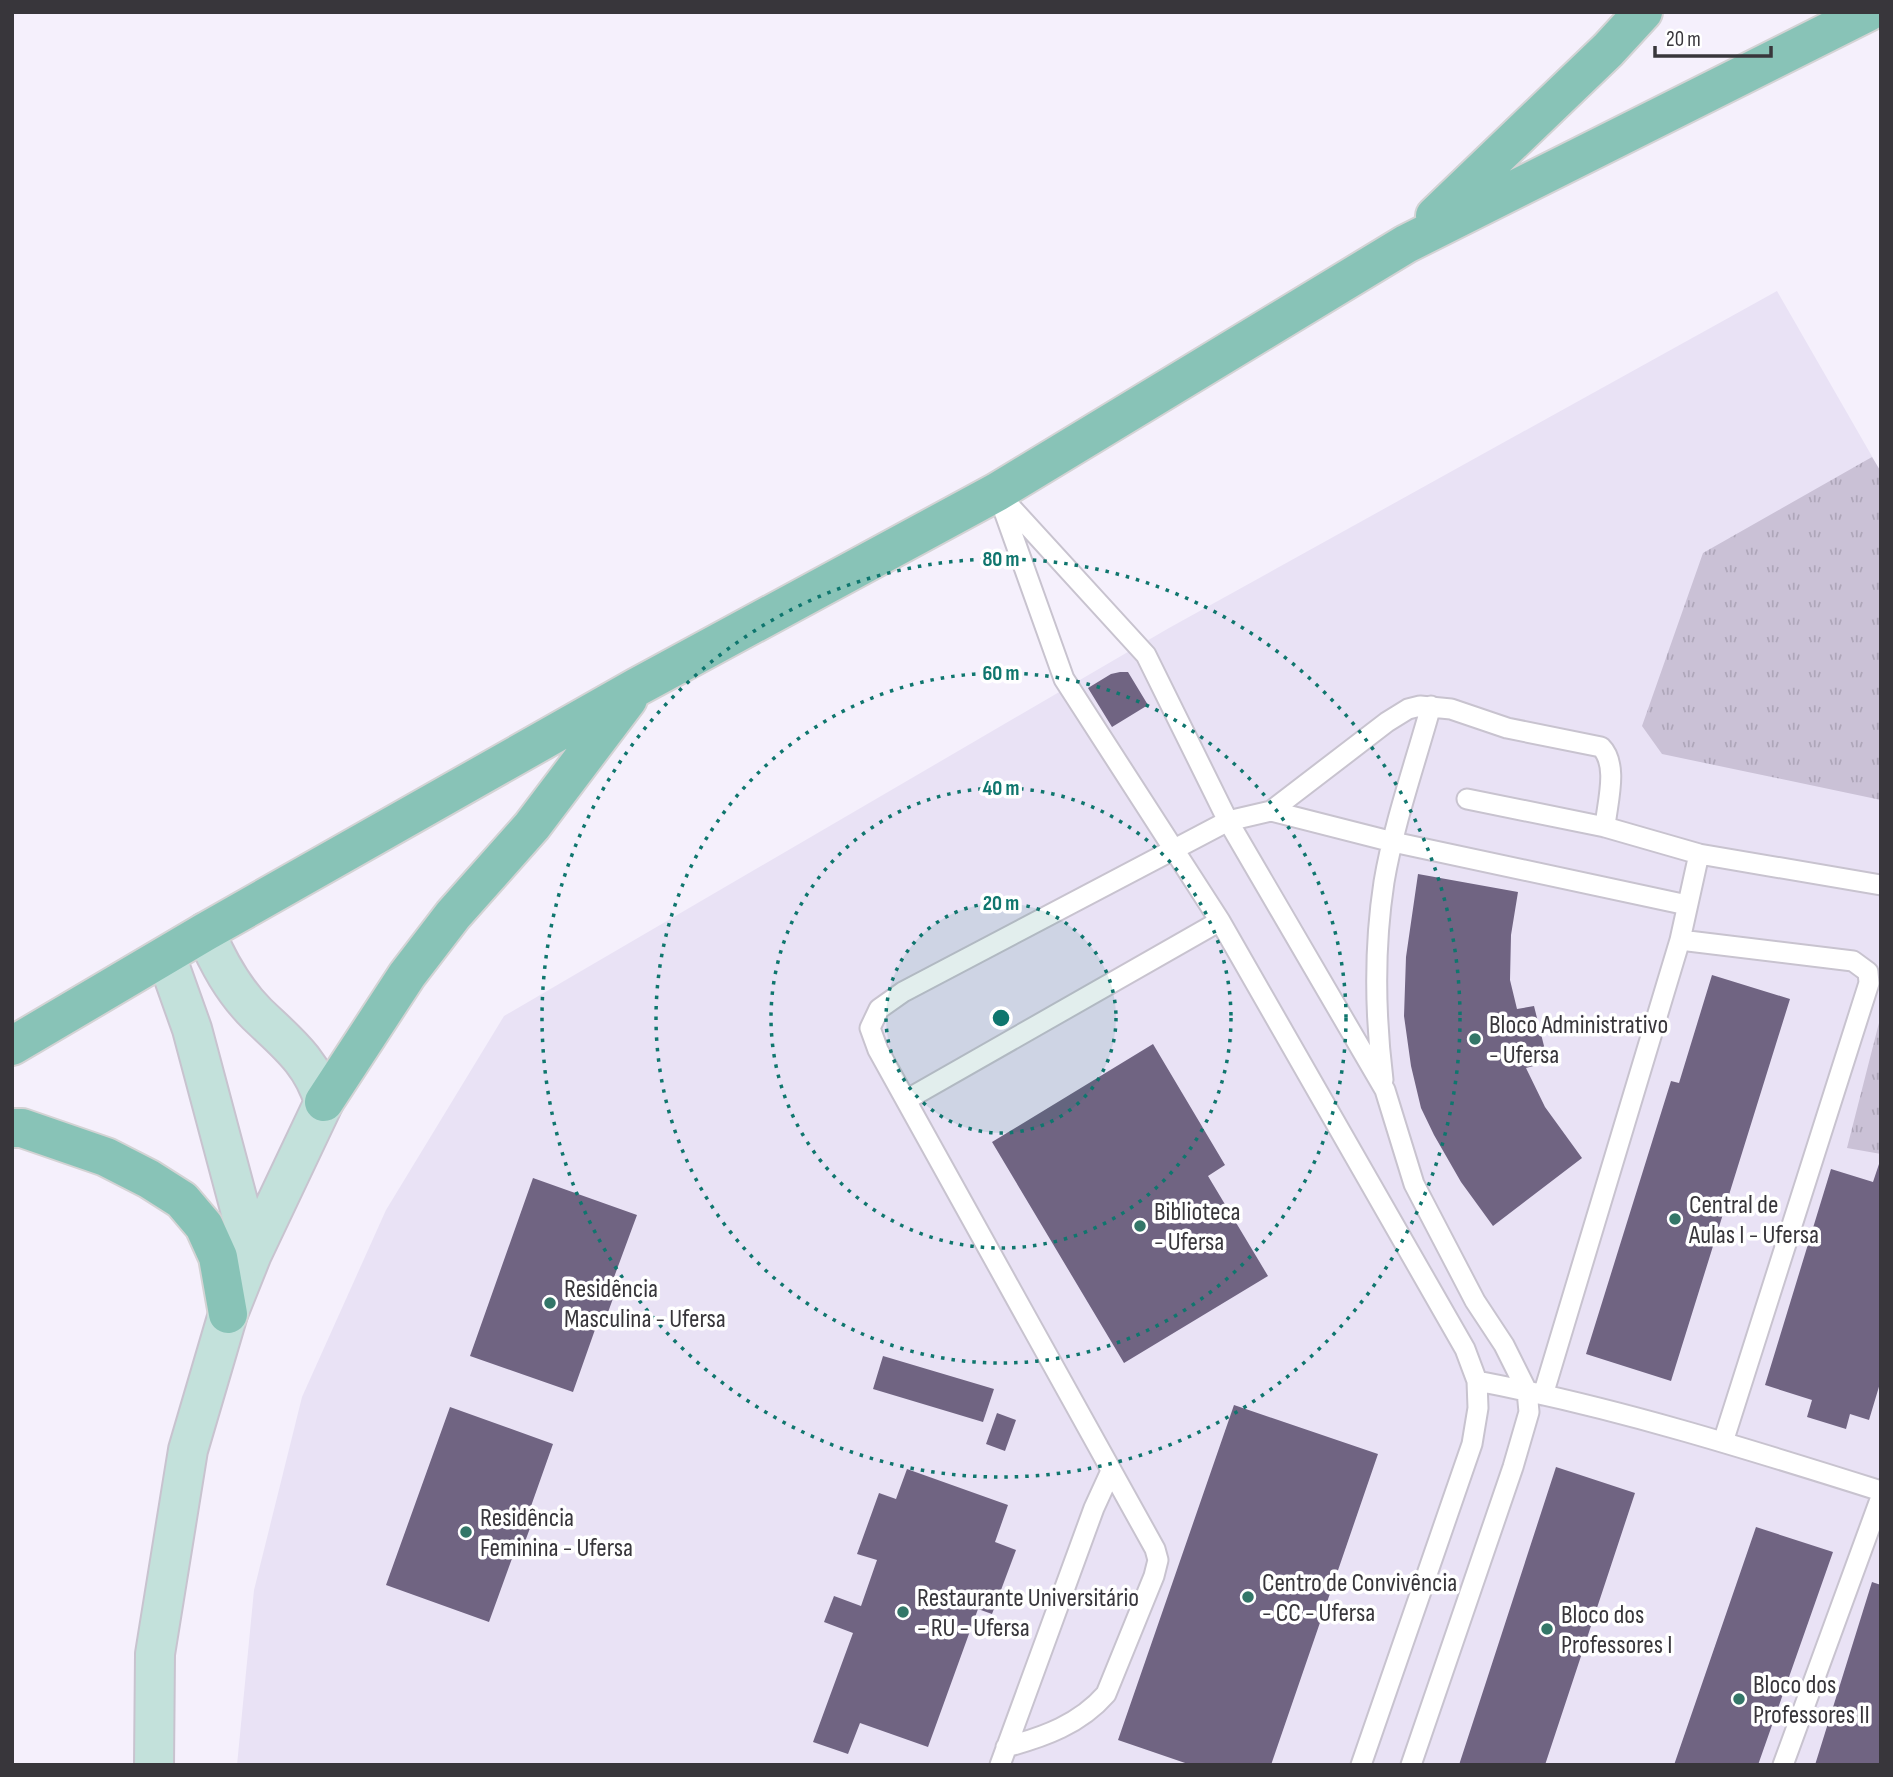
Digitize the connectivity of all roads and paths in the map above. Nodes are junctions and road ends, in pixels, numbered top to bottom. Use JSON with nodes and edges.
{"nodes":[{"id":1,"x":1643,"y":12,"type":"edge"},
{"id":2,"x":1868,"y":12,"type":"edge"},
{"id":3,"x":1406,"y":244,"type":"junction"},
{"id":4,"x":997,"y":492,"type":"junction"},
{"id":5,"x":638,"y":687,"type":"junction"},
{"id":6,"x":1431,"y":706,"type":"junction"},
{"id":7,"x":1467,"y":799,"type":"dead end"},
{"id":8,"x":1271,"y":811,"type":"junction"},
{"id":9,"x":1228,"y":821,"type":"junction"},
{"id":10,"x":1605,"y":827,"type":"junction"},
{"id":11,"x":1393,"y":842,"type":"junction"},
{"id":12,"x":1174,"y":850,"type":"junction"},
{"id":13,"x":1699,"y":854,"type":"junction"},
{"id":14,"x":1881,"y":885,"type":"edge"},
{"id":15,"x":1687,"y":905,"type":"junction"},
{"id":16,"x":1220,"y":921,"type":"junction"},
{"id":17,"x":205,"y":932,"type":"junction"},
{"id":18,"x":1680,"y":940,"type":"junction"},
{"id":19,"x":166,"y":956,"type":"junction"},
{"id":20,"x":12,"y":1046,"type":"edge"},
{"id":21,"x":1385,"y":1090,"type":"junction"},
{"id":22,"x":906,"y":1100,"type":"junction"},
{"id":23,"x":324,"y":1102,"type":"junction"},
{"id":24,"x":12,"y":1128,"type":"edge"},
{"id":25,"x":252,"y":1254,"type":"junction"},
{"id":26,"x":228,"y":1314,"type":"junction"},
{"id":27,"x":1477,"y":1381,"type":"junction"},
{"id":28,"x":1535,"y":1393,"type":"junction"},
{"id":29,"x":1723,"y":1442,"type":"junction"},
{"id":30,"x":1111,"y":1471,"type":"junction"},
{"id":31,"x":1881,"y":1491,"type":"edge"},
{"id":32,"x":1881,"y":1497,"type":"edge"},
{"id":33,"x":1003,"y":1756,"type":"edge"},
{"id":34,"x":153,"y":1765,"type":"edge"},
{"id":35,"x":1361,"y":1765,"type":"edge"},
{"id":36,"x":1411,"y":1765,"type":"edge"},
{"id":37,"x":1783,"y":1765,"type":"edge"}],
"edges":[{"from":1,"to":3,"type":"main road"},
{"from":2,"to":3,"type":"main road"},
{"from":3,"to":4,"type":"main road"},
{"from":4,"to":5,"type":"main road"},
{"from":4,"to":9,"type":"lane"},
{"from":4,"to":12,"type":"lane"},
{"from":5,"to":17,"type":"main road"},
{"from":5,"to":23,"type":"main road"},
{"from":6,"to":8,"type":"lane"},
{"from":6,"to":10,"type":"lane"},
{"from":6,"to":11,"type":"lane"},
{"from":7,"to":10,"type":"lane"},
{"from":8,"to":9,"type":"lane"},
{"from":8,"to":11,"type":"lane"},
{"from":9,"to":12,"type":"lane"},
{"from":9,"to":21,"type":"lane"},
{"from":10,"to":13,"type":"lane"},
{"from":11,"to":15,"type":"lane"},
{"from":11,"to":21,"type":"lane"},
{"from":12,"to":16,"type":"lane"},
{"from":12,"to":22,"type":"lane"},
{"from":13,"to":14,"type":"lane"},
{"from":13,"to":15,"type":"lane"},
{"from":15,"to":18,"type":"lane"},
{"from":16,"to":22,"type":"lane"},
{"from":16,"to":27,"type":"lane"},
{"from":17,"to":19,"type":"main road"},
{"from":17,"to":23,"type":"main road"},
{"from":18,"to":28,"type":"lane"},
{"from":18,"to":29,"type":"lane"},
{"from":19,"to":20,"type":"main road"},
{"from":19,"to":25,"type":"main road"},
{"from":21,"to":28,"type":"lane"},
{"from":22,"to":30,"type":"lane"},
{"from":23,"to":25,"type":"main road"},
{"from":24,"to":26,"type":"main road"},
{"from":25,"to":26,"type":"main road"},
{"from":26,"to":34,"type":"main road"},
{"from":27,"to":28,"type":"lane"},
{"from":27,"to":35,"type":"lane"},
{"from":28,"to":29,"type":"lane"},
{"from":28,"to":36,"type":"lane"},
{"from":29,"to":31,"type":"lane"},
{"from":30,"to":33,"type":"lane"},
{"from":30,"to":33,"type":"lane"},
{"from":32,"to":37,"type":"lane"}]}
